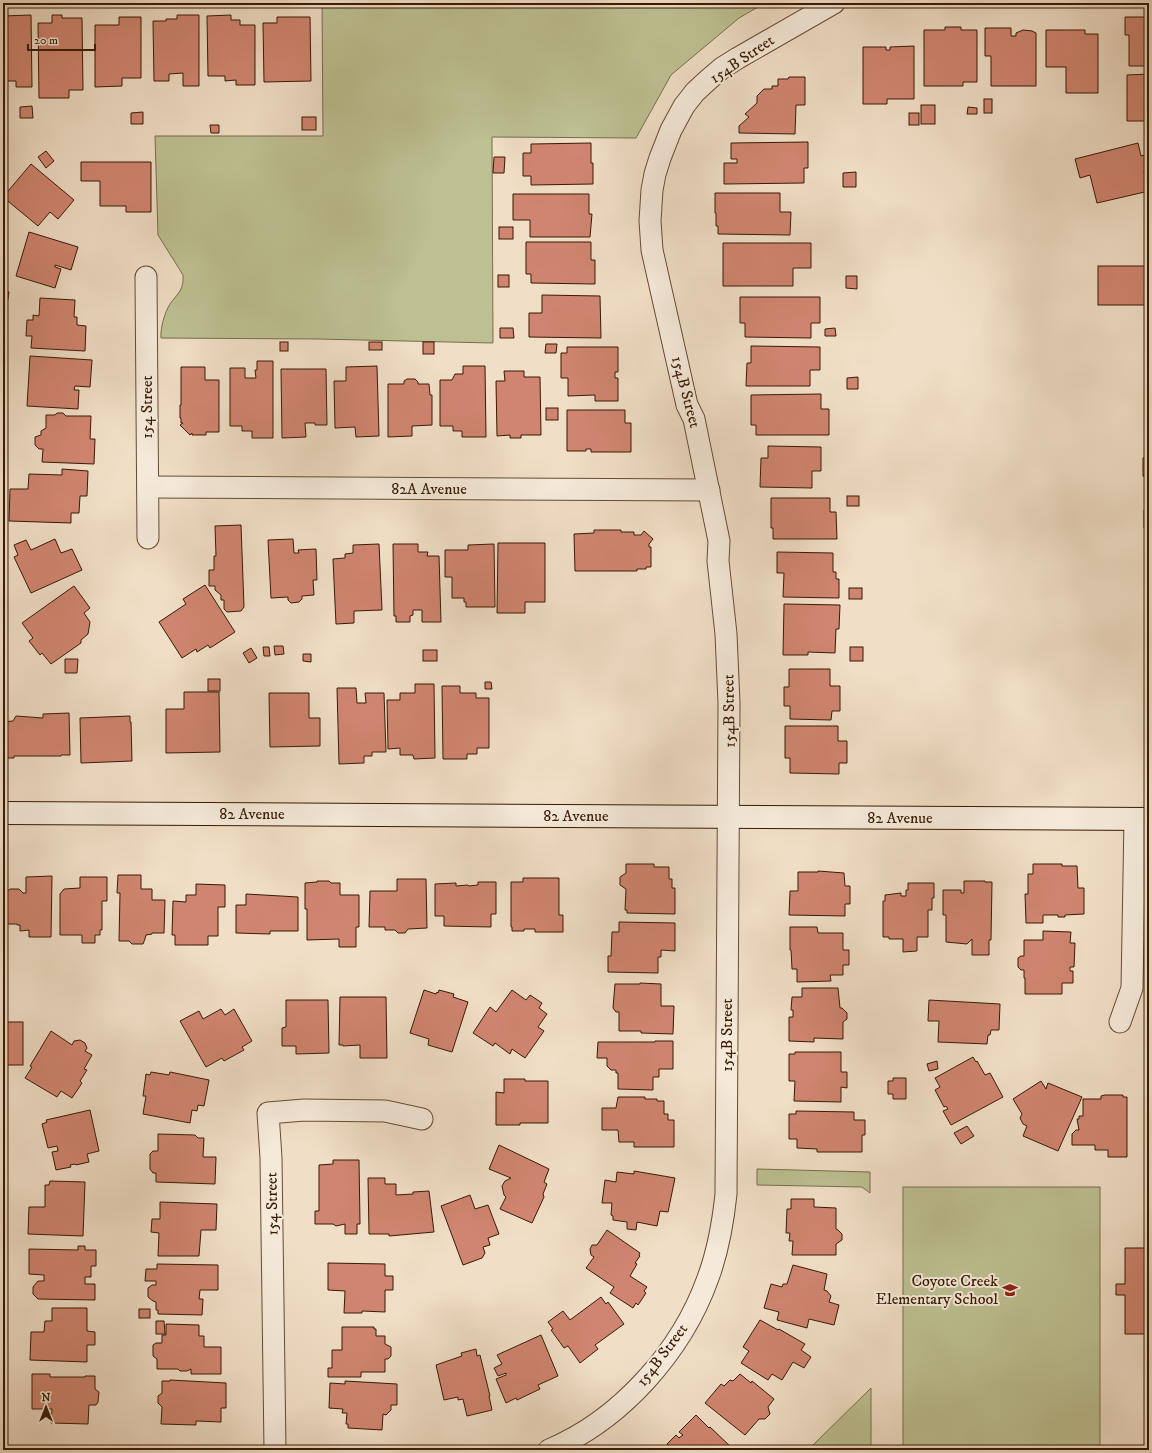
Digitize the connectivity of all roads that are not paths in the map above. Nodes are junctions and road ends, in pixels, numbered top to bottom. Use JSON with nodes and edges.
{"nodes":[{"id":1,"x":834,"y":3,"type":"edge"},
{"id":2,"x":146,"y":277,"type":"dead end"},
{"id":3,"x":148,"y":487,"type":"junction"},
{"id":4,"x":709,"y":490,"type":"junction"},
{"id":5,"x":148,"y":538,"type":"dead end"},
{"id":6,"x":3,"y":813,"type":"edge"},
{"id":7,"x":730,"y":817,"type":"junction"},
{"id":8,"x":1142,"y":819,"type":"edge"},
{"id":9,"x":1120,"y":1022,"type":"dead end"},
{"id":10,"x":422,"y":1119,"type":"dead end"},
{"id":11,"x":275,"y":1450,"type":"edge"},
{"id":12,"x":549,"y":1450,"type":"edge"}],
"edges":[{"from":1,"to":4,"type":"street","name":"154B Street"},
{"from":2,"to":3,"type":"street","name":"154 Street"},
{"from":3,"to":4,"type":"street","name":"82A Avenue"},
{"from":3,"to":5,"type":"street","name":"154 Street"},
{"from":4,"to":7,"type":"street","name":"154B Street"},
{"from":6,"to":7,"type":"street","name":"82 Avenue"},
{"from":7,"to":8,"type":"street","name":"82 Avenue"},
{"from":7,"to":12,"type":"street","name":"154B Street"},
{"from":8,"to":9,"type":"street"},
{"from":10,"to":11,"type":"street","name":"154 Street"}]}
